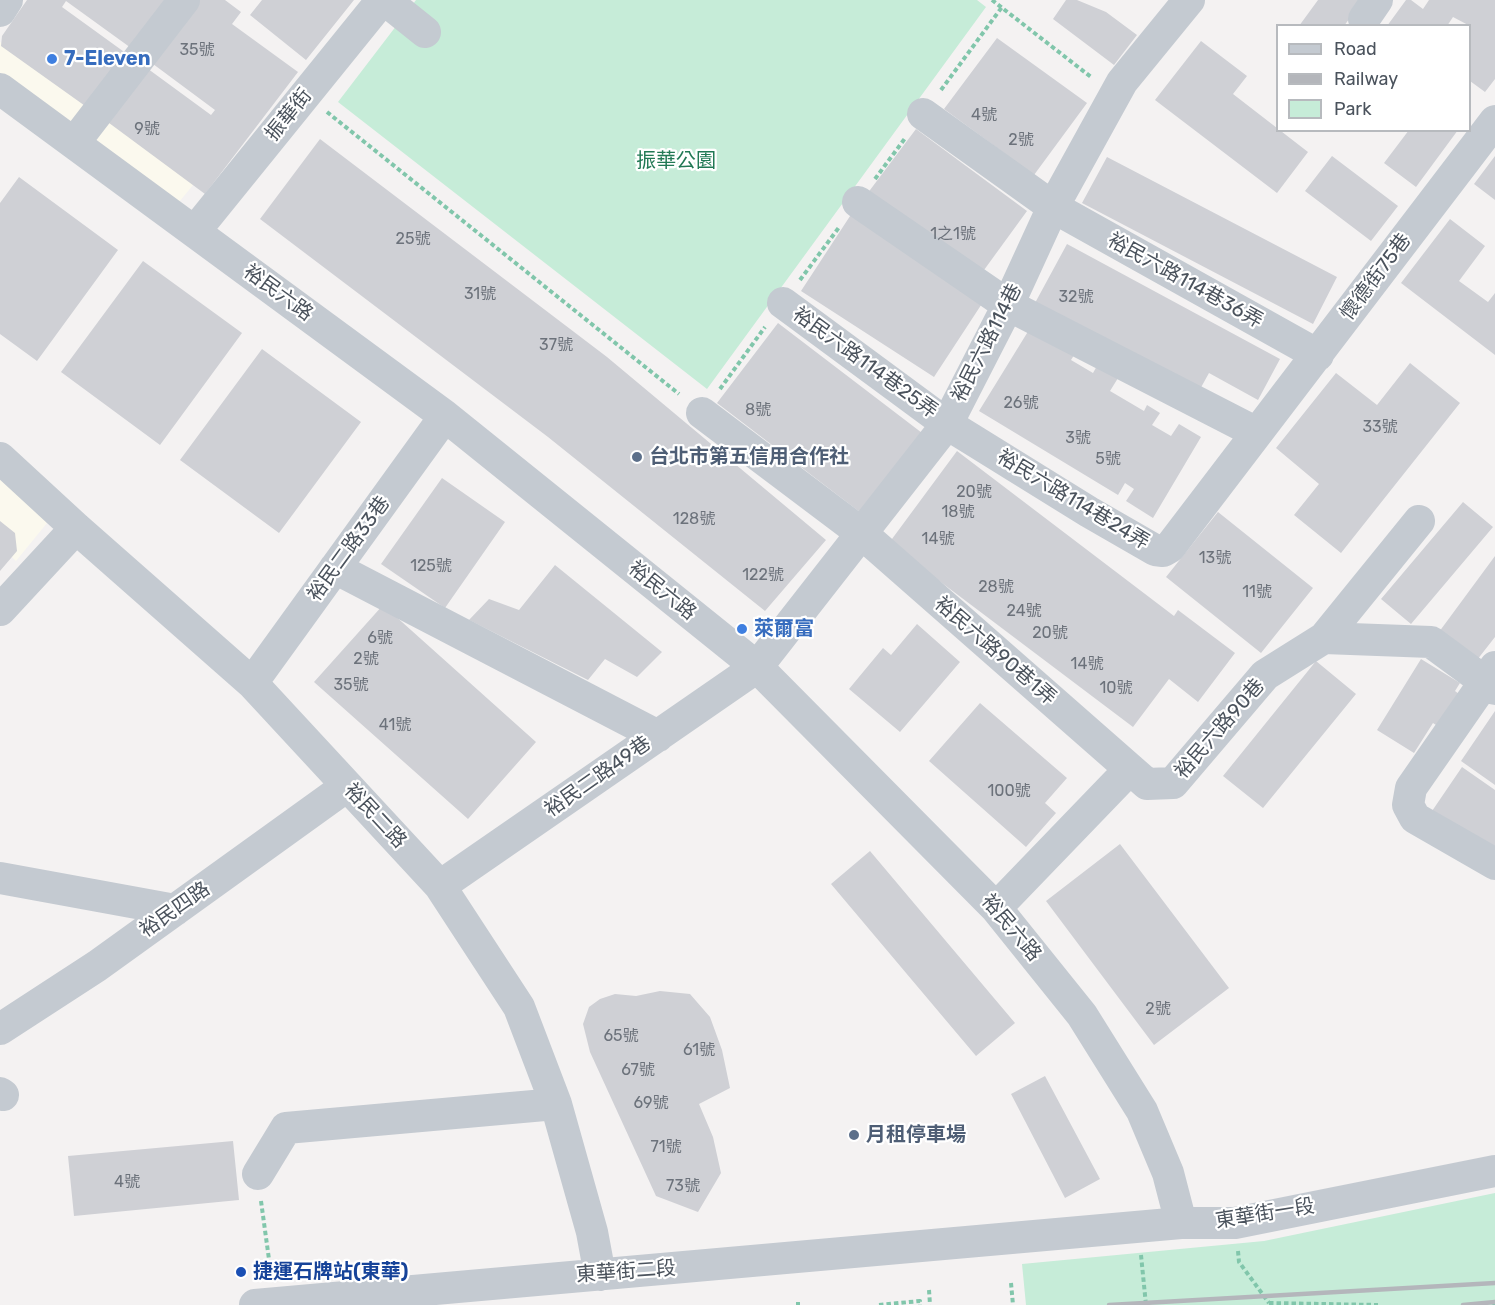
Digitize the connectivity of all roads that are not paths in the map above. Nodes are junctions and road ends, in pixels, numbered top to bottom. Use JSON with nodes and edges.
{"nodes":[{"id":1,"x":7,"y":0,"type":"edge"},
{"id":2,"x":184,"y":0,"type":"edge"},
{"id":3,"x":383,"y":0,"type":"edge"},
{"id":4,"x":1189,"y":0,"type":"edge"},
{"id":5,"x":0,"y":11,"type":"edge"},
{"id":6,"x":425,"y":32,"type":"dead end"},
{"id":7,"x":0,"y":89,"type":"edge"},
{"id":8,"x":922,"y":114,"type":"dead end"},
{"id":9,"x":1495,"y":121,"type":"edge"},
{"id":10,"x":74,"y":143,"type":"junction"},
{"id":11,"x":858,"y":202,"type":"dead end"},
{"id":12,"x":1053,"y":207,"type":"junction"},
{"id":13,"x":195,"y":231,"type":"junction"},
{"id":14,"x":783,"y":303,"type":"dead end"},
{"id":15,"x":1008,"y":305,"type":"junction"},
{"id":16,"x":1318,"y":355,"type":"junction"},
{"id":17,"x":702,"y":412,"type":"road end"},
{"id":18,"x":445,"y":416,"type":"junction"},
{"id":19,"x":947,"y":423,"type":"junction"},
{"id":20,"x":1257,"y":434,"type":"junction"},
{"id":21,"x":0,"y":458,"type":"edge"},
{"id":22,"x":1419,"y":521,"type":"dead end"},
{"id":23,"x":75,"y":528,"type":"junction"},
{"id":24,"x":860,"y":532,"type":"junction"},
{"id":25,"x":335,"y":568,"type":"junction"},
{"id":26,"x":0,"y":610,"type":"edge"},
{"id":27,"x":1324,"y":638,"type":"junction"},
{"id":28,"x":757,"y":668,"type":"junction"},
{"id":29,"x":1492,"y":679,"type":"edge"},
{"id":30,"x":252,"y":683,"type":"junction"},
{"id":31,"x":658,"y":736,"type":"junction"},
{"id":32,"x":1130,"y":769,"type":"junction"},
{"id":33,"x":347,"y":786,"type":"junction"},
{"id":34,"x":1495,"y":864,"type":"edge"},
{"id":35,"x":0,"y":878,"type":"edge"},
{"id":36,"x":440,"y":886,"type":"junction"},
{"id":37,"x":996,"y":908,"type":"junction"},
{"id":38,"x":175,"y":910,"type":"junction"},
{"id":39,"x":0,"y":1029,"type":"edge"},
{"id":40,"x":555,"y":1104,"type":"junction"},
{"id":41,"x":1495,"y":1171,"type":"edge"},
{"id":42,"x":258,"y":1174,"type":"road end"},
{"id":43,"x":1181,"y":1223,"type":"junction"},
{"id":44,"x":996,"y":1239,"type":"joint"},
{"id":45,"x":600,"y":1275,"type":"junction"},
{"id":46,"x":265,"y":1304,"type":"edge"}],
"edges":[{"from":1,"to":5,"type":"street"},
{"from":2,"to":10,"type":"street"},
{"from":3,"to":6,"type":"street"},
{"from":3,"to":13,"type":"street","name":"振華街"},
{"from":4,"to":12,"type":"street","name":"裕民六路114巷"},
{"from":7,"to":10,"type":"street","name":"裕民六路"},
{"from":8,"to":12,"type":"street","name":"裕民六路114巷36弄"},
{"from":9,"to":16,"type":"street","name":"懷德街75巷"},
{"from":10,"to":13,"type":"street","name":"裕民六路"},
{"from":11,"to":15,"type":"street"},
{"from":12,"to":15,"type":"street","name":"裕民六路114巷"},
{"from":12,"to":16,"type":"street","name":"裕民六路114巷36弄"},
{"from":13,"to":18,"type":"street","name":"裕民六路"},
{"from":14,"to":19,"type":"street","name":"裕民六路114巷25弄"},
{"from":15,"to":19,"type":"street","name":"裕民六路114巷"},
{"from":15,"to":20,"type":"street"},
{"from":16,"to":20,"type":"street","name":"懷德街75巷"},
{"from":17,"to":24,"type":"street","name":"裕民六路90巷1弄"},
{"from":18,"to":25,"type":"street","name":"裕民二路33巷"},
{"from":18,"to":28,"type":"street","name":"裕民六路"},
{"from":19,"to":20,"type":"street","name":"裕民六路114巷24弄"},
{"from":19,"to":24,"type":"street","name":"裕民六路114巷"},
{"from":21,"to":23,"type":"street","name":"裕民二路"},
{"from":22,"to":27,"type":"street","name":"裕民六路90巷"},
{"from":23,"to":26,"type":"street"},
{"from":23,"to":30,"type":"street","name":"裕民二路"},
{"from":24,"to":28,"type":"street","name":"裕民六路114巷"},
{"from":24,"to":32,"type":"street","name":"裕民六路90巷1弄"},
{"from":25,"to":30,"type":"street","name":"裕民二路33巷"},
{"from":25,"to":31,"type":"street"},
{"from":27,"to":29,"type":"street"},
{"from":27,"to":32,"type":"street","name":"裕民六路90巷"},
{"from":28,"to":31,"type":"street","name":"裕民二路49巷"},
{"from":28,"to":37,"type":"street","name":"裕民六路"},
{"from":29,"to":34,"type":"street"},
{"from":30,"to":33,"type":"street","name":"裕民二路"},
{"from":31,"to":36,"type":"street","name":"裕民二路49巷"},
{"from":32,"to":37,"type":"street"},
{"from":33,"to":36,"type":"street","name":"裕民二路"},
{"from":33,"to":38,"type":"street","name":"裕民四路"},
{"from":35,"to":38,"type":"street"},
{"from":36,"to":40,"type":"street","name":"裕民二路"},
{"from":37,"to":43,"type":"street","name":"裕民六路"},
{"from":38,"to":39,"type":"street","name":"裕民四路"},
{"from":40,"to":42,"type":"street"},
{"from":40,"to":45,"type":"street","name":"裕民二路"},
{"from":41,"to":43,"type":"street","name":"東華街一段"},
{"from":43,"to":44,"type":"street","name":"東華街一段"},
{"from":44,"to":45,"type":"street","name":"東華街二段"},
{"from":45,"to":46,"type":"street","name":"東華街二段"}]}
